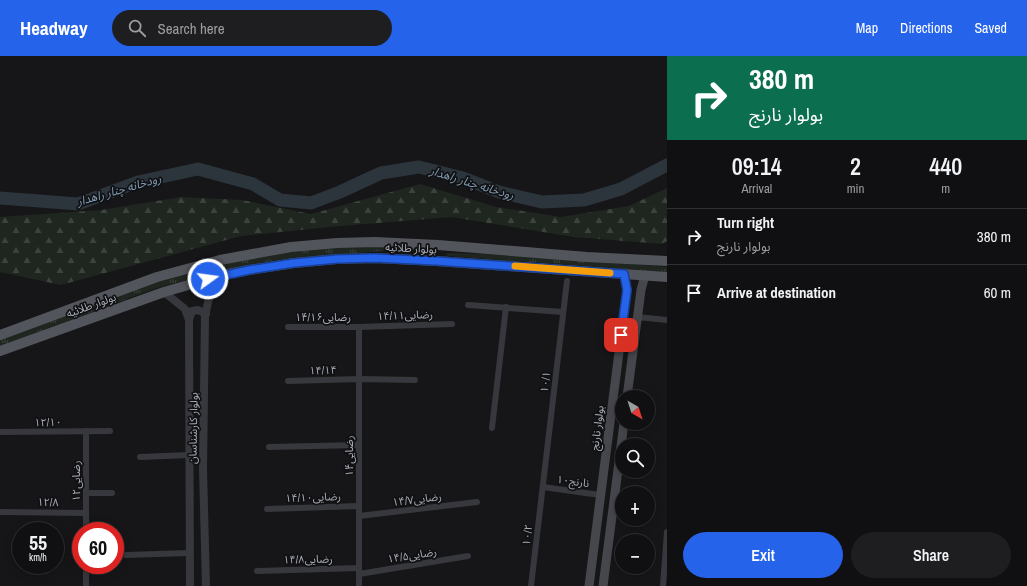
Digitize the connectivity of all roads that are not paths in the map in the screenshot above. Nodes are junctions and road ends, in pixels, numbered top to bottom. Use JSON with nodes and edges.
{"nodes":[{"id":1,"x":438,"y":245,"type":"junction"},
{"id":2,"x":436,"y":261,"type":"junction"},
{"id":3,"x":667,"y":261,"type":"edge"},
{"id":4,"x":624,"y":274,"type":"junction"},
{"id":5,"x":225,"y":275,"type":"junction"},
{"id":6,"x":645,"y":275,"type":"junction"},
{"id":7,"x":667,"y":277,"type":"edge"},
{"id":8,"x":567,"y":280,"type":"dead end"},
{"id":9,"x":627,"y":290,"type":"junction"},
{"id":10,"x":641,"y":290,"type":"junction"},
{"id":11,"x":164,"y":292,"type":"junction"},
{"id":12,"x":468,"y":305,"type":"dead end"},
{"id":13,"x":506,"y":307,"type":"junction"},
{"id":14,"x":564,"y":312,"type":"junction"},
{"id":15,"x":206,"y":314,"type":"junction"},
{"id":16,"x":637,"y":317,"type":"junction"},
{"id":17,"x":188,"y":319,"type":"junction"},
{"id":18,"x":667,"y":320,"type":"edge"},
{"id":19,"x":452,"y":324,"type":"dead end"},
{"id":20,"x":288,"y":327,"type":"dead end"},
{"id":21,"x":359,"y":327,"type":"junction"},
{"id":22,"x":0,"y":335,"type":"edge"},
{"id":23,"x":0,"y":351,"type":"edge"},
{"id":24,"x":359,"y":379,"type":"junction"},
{"id":25,"x":415,"y":380,"type":"dead end"},
{"id":26,"x":288,"y":381,"type":"dead end"},
{"id":27,"x":628,"y":390,"type":"edge"},
{"id":28,"x":492,"y":428,"type":"dead end"},
{"id":29,"x":623,"y":430,"type":"edge"},
{"id":30,"x":86,"y":431,"type":"junction"},
{"id":31,"x":110,"y":431,"type":"dead end"},
{"id":32,"x":0,"y":432,"type":"edge"},
{"id":33,"x":359,"y":445,"type":"junction"},
{"id":34,"x":269,"y":447,"type":"dead end"},
{"id":35,"x":189,"y":455,"type":"junction"},
{"id":36,"x":140,"y":457,"type":"dead end"},
{"id":37,"x":543,"y":486,"type":"junction"},
{"id":38,"x":86,"y":493,"type":"junction"},
{"id":39,"x":112,"y":493,"type":"dead end"},
{"id":40,"x":600,"y":495,"type":"junction"},
{"id":41,"x":477,"y":502,"type":"dead end"},
{"id":42,"x":359,"y":506,"type":"junction"},
{"id":43,"x":267,"y":509,"type":"dead end"},
{"id":44,"x":0,"y":512,"type":"edge"},
{"id":45,"x":86,"y":513,"type":"junction"},
{"id":46,"x":359,"y":516,"type":"junction"},
{"id":47,"x":86,"y":522,"type":"edge"},
{"id":48,"x":667,"y":532,"type":"edge"},
{"id":49,"x":190,"y":553,"type":"junction"},
{"id":50,"x":126,"y":555,"type":"dead end"},
{"id":51,"x":468,"y":556,"type":"dead end"},
{"id":52,"x":257,"y":570,"type":"dead end"},
{"id":53,"x":359,"y":571,"type":"junction"},
{"id":54,"x":86,"y":574,"type":"edge"},
{"id":55,"x":589,"y":583,"type":"edge"},
{"id":56,"x":604,"y":584,"type":"edge"},
{"id":57,"x":86,"y":586,"type":"edge"},
{"id":58,"x":190,"y":586,"type":"edge"},
{"id":59,"x":206,"y":586,"type":"edge"},
{"id":60,"x":359,"y":586,"type":"edge"},
{"id":61,"x":531,"y":586,"type":"edge"},
{"id":62,"x":663,"y":586,"type":"edge"}],
"edges":[{"from":1,"to":2,"type":"main road"},
{"from":1,"to":3,"type":"main road","name":"بولوار طلائیه"},
{"from":1,"to":22,"type":"main road","name":"بولوار طلائیه"},
{"from":2,"to":4,"type":"main road","name":"بولوار طلائیه"},
{"from":2,"to":5,"type":"main road","name":"بولوار طلائیه"},
{"from":4,"to":6,"type":"main road","name":"بولوار طلائیه"},
{"from":4,"to":9,"type":"main road","name":"بولوار نارنج"},
{"from":5,"to":11,"type":"main road","name":"بولوار طلائیه"},
{"from":5,"to":15,"type":"street","name":"بولوار کارشناسان"},
{"from":6,"to":7,"type":"main road","name":"بولوار طلائیه"},
{"from":6,"to":10,"type":"main road"},
{"from":8,"to":14,"type":"street","name":"۱۰/۱"},
{"from":9,"to":10,"type":"main road"},
{"from":9,"to":40,"type":"main road","name":"بولوار نارنج"},
{"from":10,"to":16,"type":"main road"},
{"from":11,"to":17,"type":"street"},
{"from":11,"to":23,"type":"main road","name":"بولوار طلائیه"},
{"from":12,"to":13,"type":"street"},
{"from":13,"to":14,"type":"street"},
{"from":13,"to":28,"type":"street"},
{"from":14,"to":37,"type":"street","name":"۱۰/۱"},
{"from":15,"to":17,"type":"street"},
{"from":15,"to":59,"type":"street","name":"بولوار کارشناسان"},
{"from":16,"to":18,"type":"street"},
{"from":16,"to":27,"type":"main road"},
{"from":17,"to":35,"type":"street","name":"بولوار کارشناسان"},
{"from":19,"to":21,"type":"street","name":"رضایی۱۴/۱۱"},
{"from":20,"to":21,"type":"street","name":"رضایی۱۴/۱۶"},
{"from":21,"to":24,"type":"street","name":"رضایی۱۴"},
{"from":24,"to":25,"type":"street","name":"۱۴/۱۴"},
{"from":24,"to":26,"type":"street","name":"۱۴/۱۴"},
{"from":24,"to":33,"type":"street","name":"رضایی۱۴"},
{"from":29,"to":56,"type":"main road"},
{"from":30,"to":31,"type":"street","name":"۱۲/۱۰"},
{"from":30,"to":32,"type":"street","name":"۱۲/۱۰"},
{"from":30,"to":38,"type":"street","name":"رضایی۱۲"},
{"from":33,"to":34,"type":"street"},
{"from":33,"to":42,"type":"street","name":"رضایی۱۴"},
{"from":35,"to":36,"type":"street"},
{"from":35,"to":49,"type":"street","name":"بولوار کارشناسان"},
{"from":37,"to":40,"type":"street","name":"نارنج۱۰"},
{"from":37,"to":61,"type":"street","name":"۱۰/۲"},
{"from":38,"to":39,"type":"street"},
{"from":38,"to":45,"type":"street","name":"رضایی۱۲"},
{"from":40,"to":55,"type":"main road","name":"بولوار نارنج"},
{"from":41,"to":46,"type":"street","name":"رضایی۱۴/۷"},
{"from":42,"to":43,"type":"street","name":"رضایی۱۴/۱۰"},
{"from":42,"to":46,"type":"street","name":"رضایی۱۴"},
{"from":44,"to":45,"type":"street","name":"۱۲/۸"},
{"from":45,"to":47,"type":"street","name":"رضایی۱۲"},
{"from":46,"to":53,"type":"street","name":"رضایی۱۴"},
{"from":48,"to":62,"type":"street"},
{"from":49,"to":50,"type":"street"},
{"from":49,"to":58,"type":"street","name":"بولوار کارشناسان"},
{"from":51,"to":53,"type":"street","name":"رضایی۱۴/۵"},
{"from":52,"to":53,"type":"street","name":"رضایی۱۴/۸"},
{"from":53,"to":60,"type":"street","name":"رضایی۱۴"},
{"from":54,"to":57,"type":"street"},
{"from":55,"to":56,"type":"main road"}]}
